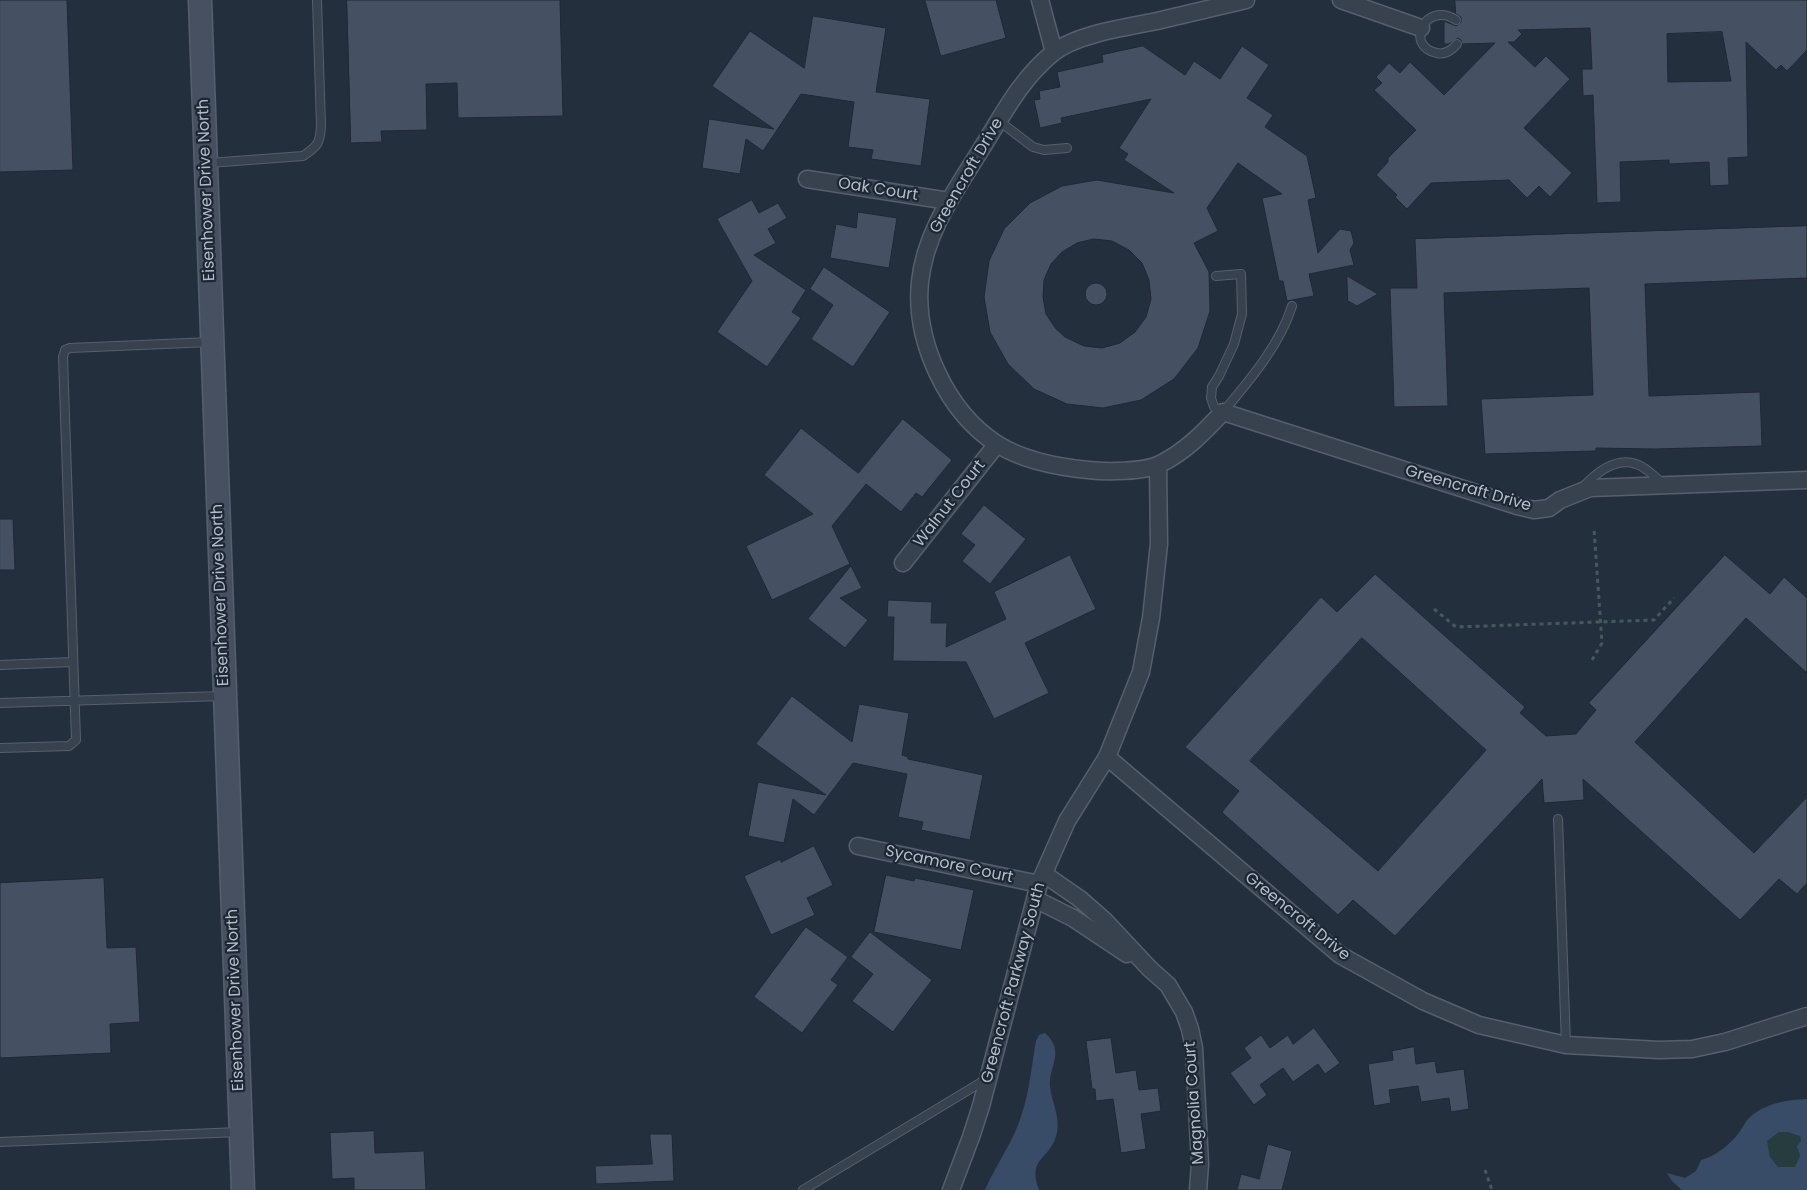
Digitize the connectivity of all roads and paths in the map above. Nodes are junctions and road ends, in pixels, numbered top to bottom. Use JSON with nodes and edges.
{"nodes":[{"id":1,"x":200,"y":0,"type":"edge"},
{"id":2,"x":317,"y":0,"type":"edge"},
{"id":3,"x":1040,"y":0,"type":"edge"},
{"id":4,"x":1246,"y":0,"type":"edge"},
{"id":5,"x":1341,"y":0,"type":"edge"},
{"id":6,"x":1456,"y":20,"type":"dead end"},
{"id":7,"x":1420,"y":28,"type":"junction"},
{"id":8,"x":1457,"y":44,"type":"dead end"},
{"id":9,"x":1054,"y":52,"type":"junction"},
{"id":10,"x":1000,"y":121,"type":"junction"},
{"id":11,"x":1067,"y":148,"type":"dead end"},
{"id":12,"x":206,"y":164,"type":"junction"},
{"id":13,"x":807,"y":179,"type":"dead end"},
{"id":14,"x":949,"y":201,"type":"junction"},
{"id":15,"x":1216,"y":276,"type":"dead end"},
{"id":16,"x":1292,"y":306,"type":"dead end"},
{"id":17,"x":212,"y":342,"type":"junction"},
{"id":18,"x":1223,"y":412,"type":"junction"},
{"id":19,"x":997,"y":444,"type":"junction"},
{"id":20,"x":1158,"y":465,"type":"junction"},
{"id":21,"x":1807,"y":480,"type":"edge"},
{"id":22,"x":1666,"y":485,"type":"junction"},
{"id":23,"x":1577,"y":493,"type":"junction"},
{"id":24,"x":1594,"y":529,"type":"dead end"},
{"id":25,"x":904,"y":563,"type":"dead end"},
{"id":26,"x":1674,"y":598,"type":"dead end"},
{"id":27,"x":1434,"y":609,"type":"dead end"},
{"id":28,"x":1602,"y":622,"type":"junction"},
{"id":29,"x":1592,"y":660,"type":"dead end"},
{"id":30,"x":74,"y":662,"type":"junction"},
{"id":31,"x":0,"y":665,"type":"edge"},
{"id":32,"x":225,"y":696,"type":"junction"},
{"id":33,"x":75,"y":700,"type":"junction"},
{"id":34,"x":0,"y":703,"type":"edge"},
{"id":35,"x":0,"y":748,"type":"edge"},
{"id":36,"x":1107,"y":756,"type":"junction"},
{"id":37,"x":1558,"y":819,"type":"dead end"},
{"id":38,"x":858,"y":846,"type":"dead end"},
{"id":39,"x":1039,"y":886,"type":"junction"},
{"id":40,"x":1150,"y":969,"type":"junction"},
{"id":41,"x":1807,"y":1016,"type":"edge"},
{"id":42,"x":1566,"y":1045,"type":"junction"},
{"id":43,"x":989,"y":1078,"type":"junction"},
{"id":44,"x":241,"y":1132,"type":"junction"},
{"id":45,"x":0,"y":1142,"type":"edge"},
{"id":46,"x":1486,"y":1170,"type":"dead end"},
{"id":47,"x":243,"y":1190,"type":"edge"},
{"id":48,"x":803,"y":1190,"type":"edge"},
{"id":49,"x":951,"y":1190,"type":"edge"},
{"id":50,"x":1198,"y":1190,"type":"edge"},
{"id":51,"x":1492,"y":1190,"type":"edge"}],
"edges":[{"from":1,"to":12,"type":"street","name":"Eisenhower Drive North"},
{"from":2,"to":12,"type":"lane"},
{"from":3,"to":9,"type":"street"},
{"from":4,"to":9,"type":"street","name":"Greencroft Drive"},
{"from":5,"to":7,"type":"street"},
{"from":6,"to":7,"type":"lane"},
{"from":7,"to":8,"type":"lane"},
{"from":9,"to":10,"type":"street","name":"Greencroft Drive"},
{"from":10,"to":11,"type":"lane"},
{"from":10,"to":14,"type":"street","name":"Greencroft Drive"},
{"from":12,"to":17,"type":"street","name":"Eisenhower Drive North"},
{"from":13,"to":14,"type":"street","name":"Oak Court"},
{"from":14,"to":19,"type":"street","name":"Greencroft Drive"},
{"from":15,"to":18,"type":"lane"},
{"from":16,"to":18,"type":"lane"},
{"from":17,"to":30,"type":"lane"},
{"from":17,"to":32,"type":"street","name":"Eisenhower Drive North"},
{"from":18,"to":20,"type":"street","name":"Greencroft Drive"},
{"from":18,"to":23,"type":"street","name":"Greencraft Drive"},
{"from":19,"to":20,"type":"street","name":"Greencroft Drive"},
{"from":19,"to":25,"type":"street","name":"Walnut Court"},
{"from":20,"to":36,"type":"street"},
{"from":21,"to":22,"type":"street","name":"Greencraft Drive"},
{"from":22,"to":23,"type":"street","name":"Greencraft Drive"},
{"from":22,"to":23,"type":"lane"},
{"from":24,"to":28,"type":"path"},
{"from":26,"to":28,"type":"path"},
{"from":27,"to":28,"type":"path"},
{"from":28,"to":29,"type":"path"},
{"from":30,"to":31,"type":"lane"},
{"from":30,"to":33,"type":"lane"},
{"from":32,"to":33,"type":"lane"},
{"from":32,"to":44,"type":"street","name":"Eisenhower Drive North"},
{"from":33,"to":34,"type":"lane"},
{"from":33,"to":35,"type":"lane"},
{"from":36,"to":39,"type":"street","name":"Greencroft Parkway South"},
{"from":36,"to":42,"type":"street","name":"Greencroft Drive"},
{"from":37,"to":42,"type":"lane"},
{"from":38,"to":39,"type":"street","name":"Sycamore Court"},
{"from":39,"to":40,"type":"street","name":"Magnolia Court"},
{"from":39,"to":40,"type":"street","name":"Magnolia Court"},
{"from":39,"to":43,"type":"street","name":"Greencroft Parkway South"},
{"from":40,"to":50,"type":"street","name":"Magnolia Court"},
{"from":41,"to":42,"type":"street","name":"Greencroft Drive"},
{"from":43,"to":48,"type":"lane"},
{"from":43,"to":49,"type":"street","name":"Greencroft Parkway South"},
{"from":44,"to":45,"type":"lane"},
{"from":44,"to":47,"type":"street","name":"Eisenhower Drive North"},
{"from":46,"to":51,"type":"path"}]}
